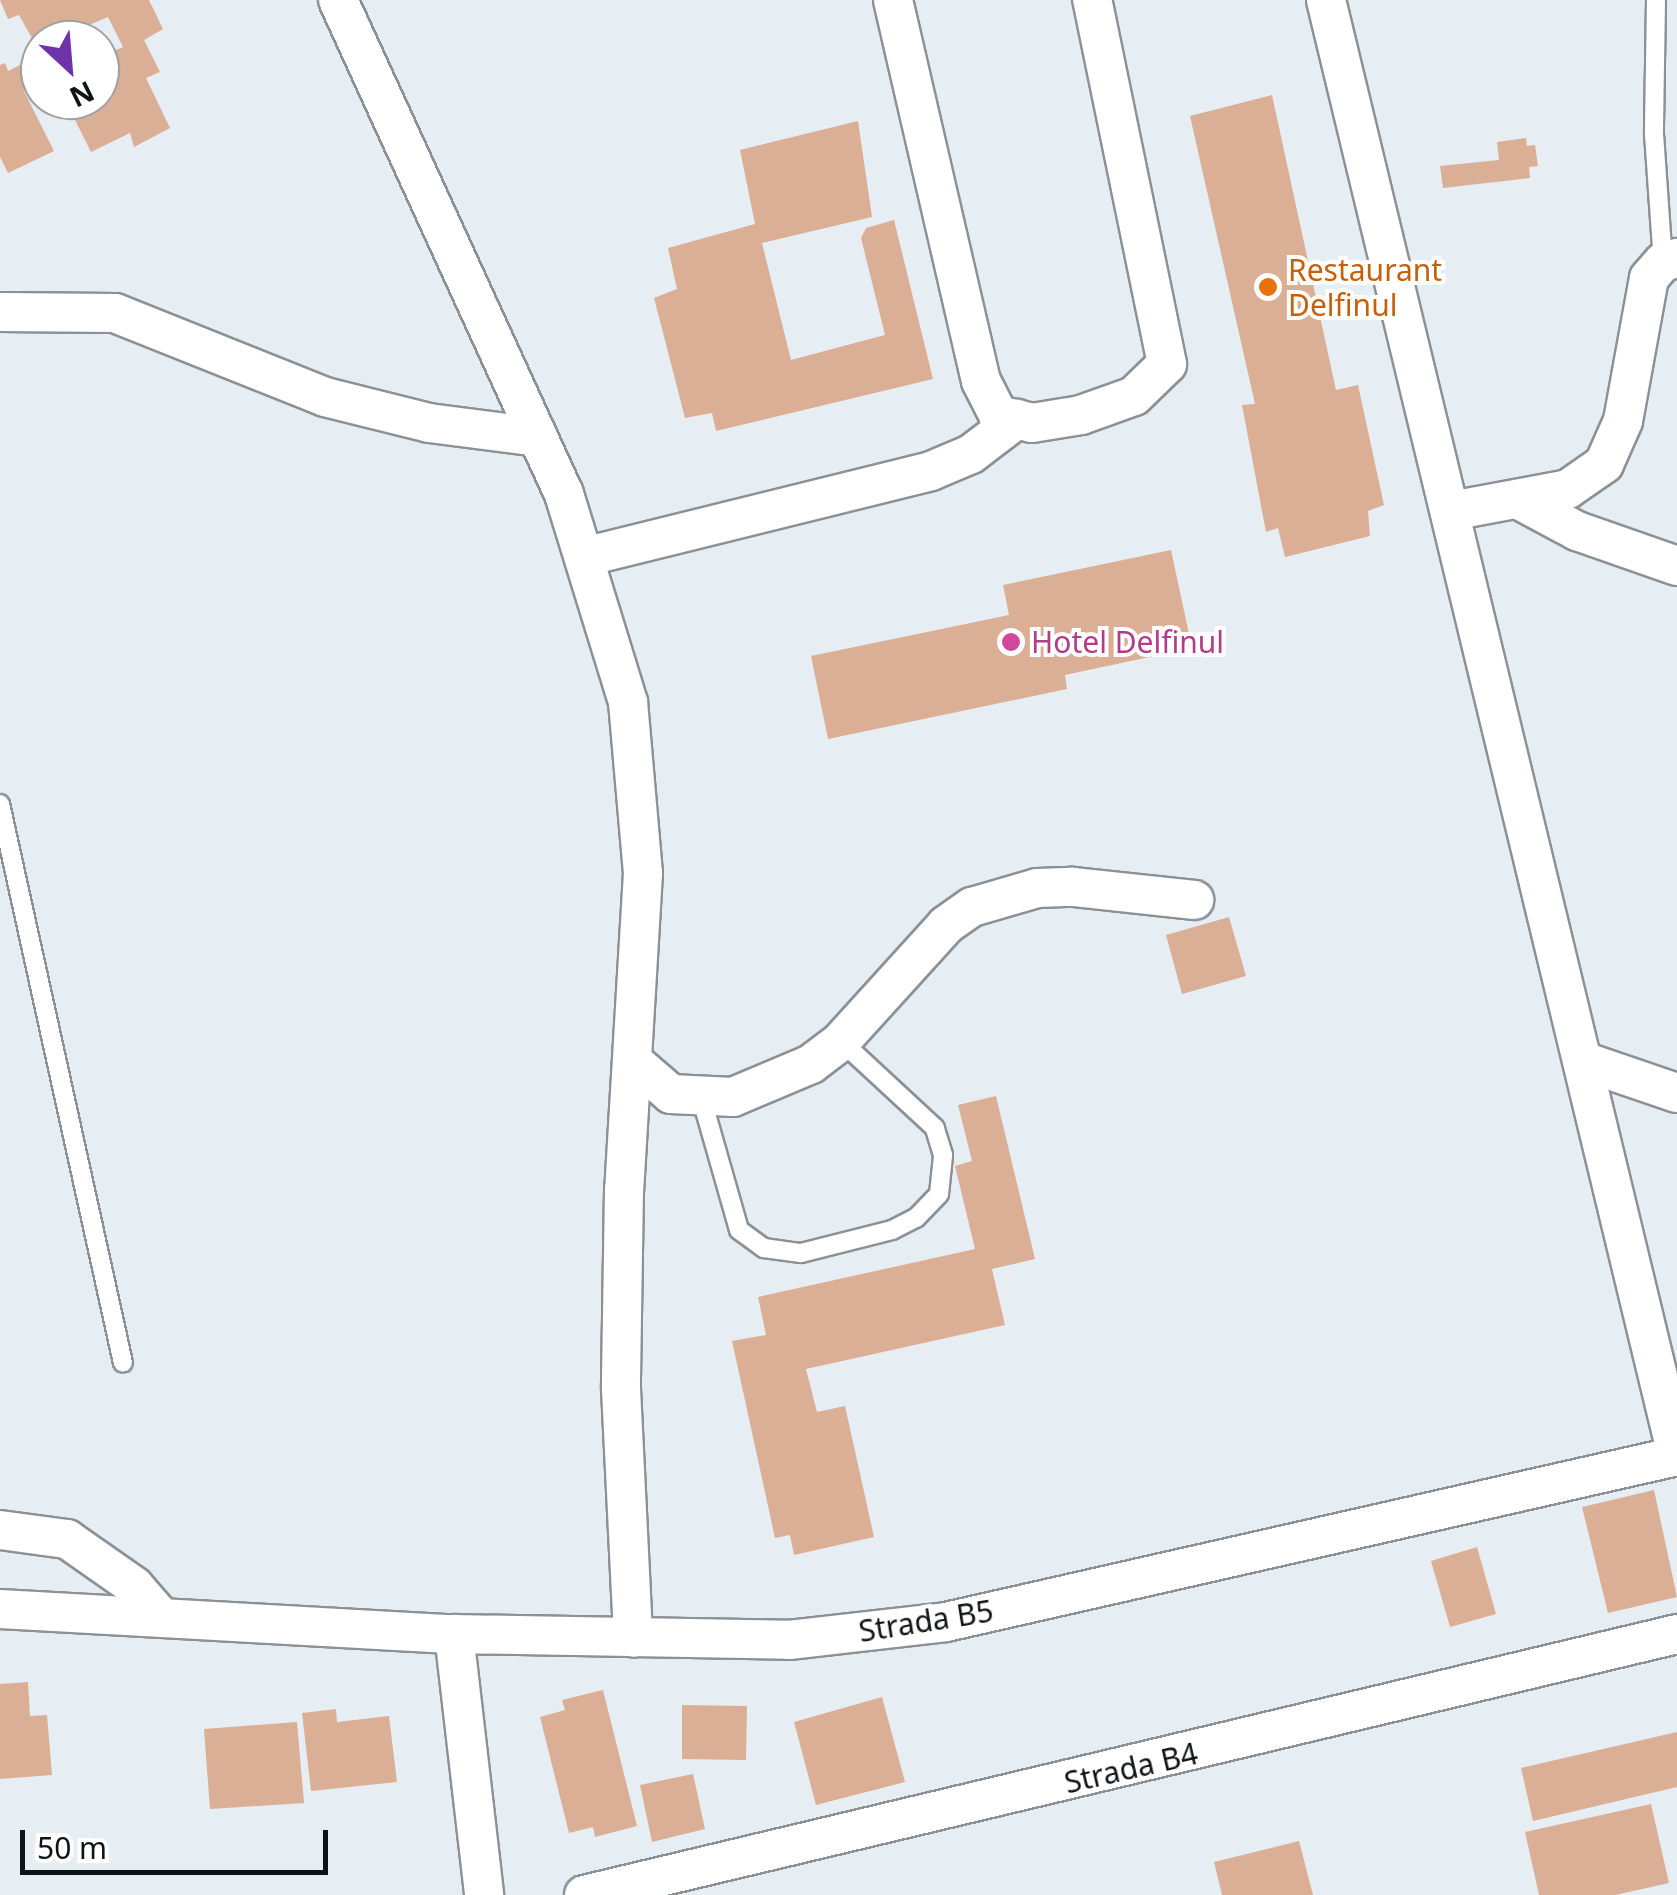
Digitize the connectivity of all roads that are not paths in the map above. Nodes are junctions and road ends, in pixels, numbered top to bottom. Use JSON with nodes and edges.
{"nodes":[{"id":1,"x":338,"y":0,"type":"edge"},
{"id":2,"x":893,"y":0,"type":"edge"},
{"id":3,"x":1092,"y":0,"type":"edge"},
{"id":4,"x":1326,"y":0,"type":"edge"},
{"id":5,"x":1656,"y":0,"type":"edge"},
{"id":6,"x":1670,"y":260,"type":"edge"},
{"id":7,"x":0,"y":312,"type":"edge"},
{"id":8,"x":1016,"y":420,"type":"junction"},
{"id":9,"x":538,"y":437,"type":"junction"},
{"id":10,"x":1520,"y":501,"type":"junction"},
{"id":11,"x":1451,"y":510,"type":"junction"},
{"id":12,"x":588,"y":556,"type":"junction"},
{"id":13,"x":1677,"y":566,"type":"edge"},
{"id":14,"x":0,"y":804,"type":"edge"},
{"id":15,"x":1194,"y":900,"type":"dead end"},
{"id":16,"x":841,"y":1041,"type":"junction"},
{"id":17,"x":634,"y":1062,"type":"junction"},
{"id":18,"x":1583,"y":1062,"type":"junction"},
{"id":19,"x":1677,"y":1093,"type":"edge"},
{"id":20,"x":702,"y":1100,"type":"junction"},
{"id":21,"x":124,"y":1363,"type":"dead end"},
{"id":22,"x":1677,"y":1455,"type":"edge"},
{"id":23,"x":0,"y":1530,"type":"edge"},
{"id":24,"x":0,"y":1609,"type":"edge"},
{"id":25,"x":160,"y":1616,"type":"junction"},
{"id":26,"x":454,"y":1634,"type":"junction"},
{"id":27,"x":1677,"y":1634,"type":"edge"},
{"id":28,"x":634,"y":1638,"type":"junction"},
{"id":29,"x":484,"y":1895,"type":"edge"},
{"id":30,"x":584,"y":1895,"type":"edge"}],
"edges":[{"from":1,"to":9,"type":"street"},
{"from":2,"to":8,"type":"street"},
{"from":3,"to":8,"type":"street"},
{"from":4,"to":11,"type":"street"},
{"from":5,"to":6,"type":"lane"},
{"from":6,"to":10,"type":"street"},
{"from":7,"to":9,"type":"street"},
{"from":8,"to":12,"type":"street"},
{"from":9,"to":12,"type":"street"},
{"from":10,"to":11,"type":"street"},
{"from":10,"to":13,"type":"street"},
{"from":11,"to":18,"type":"street"},
{"from":12,"to":17,"type":"street"},
{"from":14,"to":21,"type":"lane"},
{"from":15,"to":16,"type":"street"},
{"from":16,"to":20,"type":"street"},
{"from":16,"to":20,"type":"lane"},
{"from":17,"to":20,"type":"street"},
{"from":17,"to":28,"type":"street"},
{"from":18,"to":19,"type":"street"},
{"from":18,"to":22,"type":"street"},
{"from":22,"to":28,"type":"street","name":"Strada B5"},
{"from":23,"to":25,"type":"street"},
{"from":24,"to":25,"type":"street","name":"Strada B5"},
{"from":25,"to":26,"type":"street","name":"Strada B5"},
{"from":26,"to":28,"type":"street","name":"Strada B5"},
{"from":26,"to":29,"type":"street"},
{"from":27,"to":30,"type":"street","name":"Strada B4"}]}
